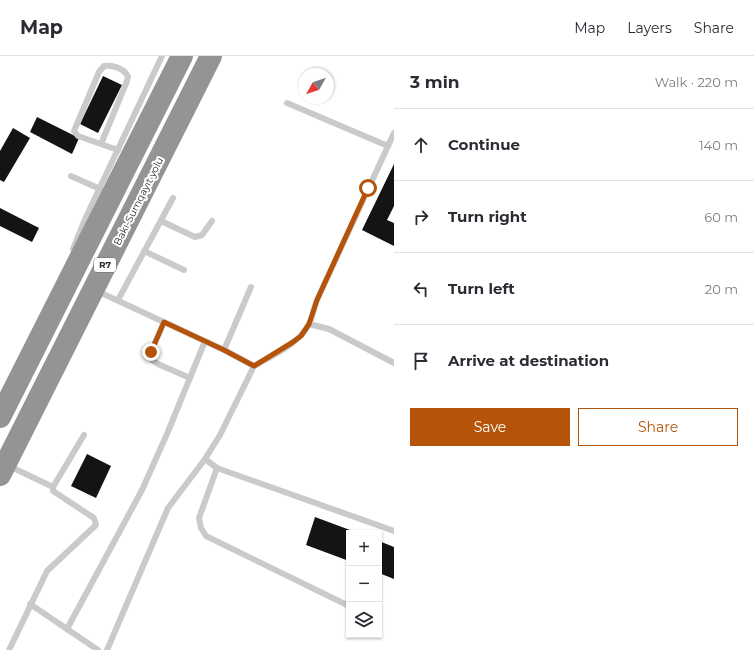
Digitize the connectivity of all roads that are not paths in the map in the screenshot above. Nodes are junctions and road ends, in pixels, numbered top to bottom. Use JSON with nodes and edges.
{"nodes":[{"id":1,"x":162,"y":56,"type":"edge"},
{"id":2,"x":182,"y":56,"type":"edge"},
{"id":3,"x":211,"y":56,"type":"edge"},
{"id":4,"x":288,"y":103,"type":"dead end"},
{"id":5,"x":394,"y":133,"type":"edge"},
{"id":6,"x":101,"y":144,"type":"junction"},
{"id":7,"x":388,"y":146,"type":"junction"},
{"id":8,"x":118,"y":150,"type":"junction"},
{"id":9,"x":71,"y":176,"type":"dead end"},
{"id":10,"x":100,"y":189,"type":"junction"},
{"id":11,"x":173,"y":198,"type":"dead end"},
{"id":12,"x":161,"y":221,"type":"junction"},
{"id":13,"x":212,"y":221,"type":"dead end"},
{"id":14,"x":144,"y":251,"type":"junction"},
{"id":15,"x":70,"y":257,"type":"dead end"},
{"id":16,"x":184,"y":270,"type":"dead end"},
{"id":17,"x":251,"y":287,"type":"dead end"},
{"id":18,"x":93,"y":289,"type":"junction"},
{"id":19,"x":118,"y":300,"type":"junction"},
{"id":20,"x":164,"y":322,"type":"junction"},
{"id":21,"x":309,"y":324,"type":"junction"},
{"id":22,"x":205,"y":341,"type":"junction"},
{"id":23,"x":224,"y":350,"type":"junction"},
{"id":24,"x":394,"y":363,"type":"edge"},
{"id":25,"x":254,"y":366,"type":"junction"},
{"id":26,"x":190,"y":378,"type":"junction"},
{"id":27,"x":0,"y":417,"type":"edge"},
{"id":28,"x":84,"y":435,"type":"dead end"},
{"id":29,"x":205,"y":459,"type":"junction"},
{"id":30,"x":217,"y":468,"type":"junction"},
{"id":31,"x":3,"y":469,"type":"edge"},
{"id":32,"x":53,"y":487,"type":"junction"},
{"id":33,"x":394,"y":531,"type":"edge"},
{"id":34,"x":30,"y":604,"type":"junction"},
{"id":35,"x":346,"y":605,"type":"edge"},
{"id":36,"x":66,"y":628,"type":"junction"},
{"id":37,"x":8,"y":650,"type":"edge"},
{"id":38,"x":98,"y":650,"type":"edge"},
{"id":39,"x":107,"y":650,"type":"edge"}],
"edges":[{"from":1,"to":8,"type":"lane"},
{"from":2,"to":27,"type":"highway","number":"R7"},
{"from":3,"to":18,"type":"highway","name":"Bakı-Sumqayıt yolu","number":"R7"},
{"from":4,"to":7,"type":"lane"},
{"from":5,"to":7,"type":"lane"},
{"from":6,"to":6,"type":"lane"},
{"from":6,"to":8,"type":"lane"},
{"from":7,"to":21,"type":"lane"},
{"from":8,"to":10,"type":"lane"},
{"from":9,"to":10,"type":"lane"},
{"from":10,"to":15,"type":"lane"},
{"from":11,"to":12,"type":"lane"},
{"from":12,"to":13,"type":"lane"},
{"from":12,"to":14,"type":"lane"},
{"from":14,"to":16,"type":"lane"},
{"from":14,"to":19,"type":"lane"},
{"from":17,"to":23,"type":"lane"},
{"from":18,"to":19,"type":"lane"},
{"from":18,"to":31,"type":"highway","name":"Bakı-Sumqayıt yolu","number":"R7"},
{"from":19,"to":20,"type":"lane"},
{"from":20,"to":22,"type":"lane"},
{"from":20,"to":26,"type":"lane"},
{"from":21,"to":24,"type":"lane"},
{"from":21,"to":25,"type":"lane"},
{"from":22,"to":23,"type":"lane"},
{"from":22,"to":26,"type":"lane"},
{"from":23,"to":25,"type":"lane"},
{"from":25,"to":29,"type":"lane"},
{"from":26,"to":36,"type":"lane"},
{"from":28,"to":32,"type":"lane"},
{"from":29,"to":30,"type":"lane"},
{"from":29,"to":39,"type":"lane"},
{"from":30,"to":33,"type":"lane"},
{"from":30,"to":35,"type":"lane"},
{"from":31,"to":32,"type":"lane"},
{"from":32,"to":34,"type":"lane"},
{"from":34,"to":36,"type":"lane"},
{"from":34,"to":37,"type":"lane"},
{"from":36,"to":38,"type":"lane"}]}
